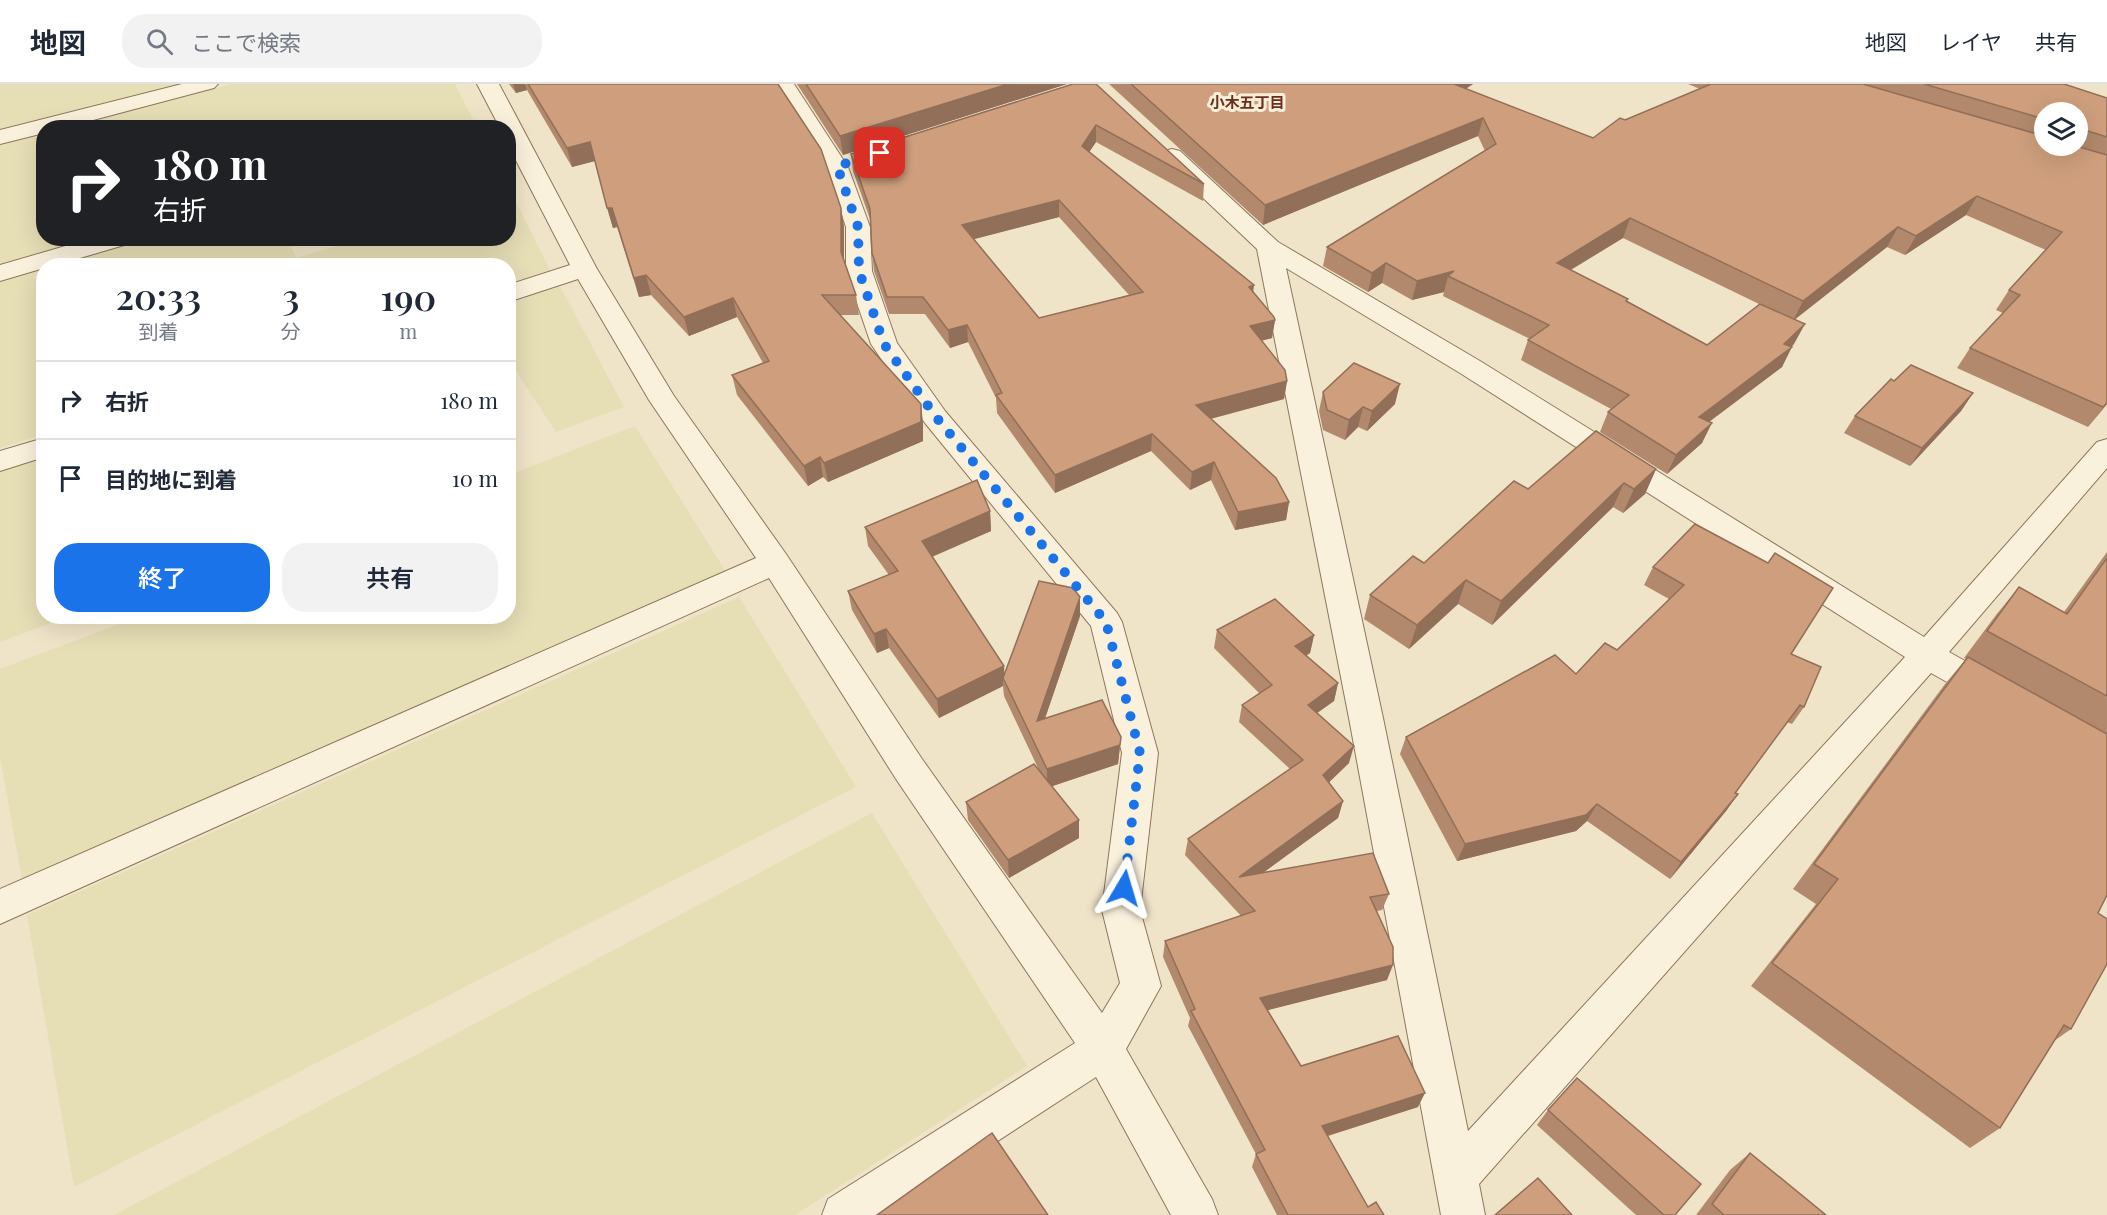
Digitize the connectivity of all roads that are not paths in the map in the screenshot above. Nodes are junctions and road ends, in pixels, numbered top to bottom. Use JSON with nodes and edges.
{"nodes":[{"id":1,"x":207,"y":84,"type":"edge"},
{"id":2,"x":488,"y":84,"type":"edge"},
{"id":3,"x":783,"y":84,"type":"edge"},
{"id":4,"x":66,"y":120,"type":"edge"},
{"id":5,"x":506,"y":120,"type":"edge"},
{"id":6,"x":36,"y":128,"type":"edge"},
{"id":7,"x":0,"y":137,"type":"edge"},
{"id":8,"x":516,"y":139,"type":"edge"},
{"id":9,"x":1156,"y":142,"type":"edge"},
{"id":10,"x":94,"y":246,"type":"edge"},
{"id":11,"x":1269,"y":247,"type":"junction"},
{"id":12,"x":52,"y":258,"type":"edge"},
{"id":13,"x":36,"y":263,"type":"edge"},
{"id":14,"x":584,"y":269,"type":"junction"},
{"id":15,"x":0,"y":273,"type":"edge"},
{"id":16,"x":516,"y":291,"type":"edge"},
{"id":17,"x":2107,"y":449,"type":"edge"},
{"id":18,"x":36,"y":450,"type":"edge"},
{"id":19,"x":0,"y":461,"type":"edge"},
{"id":20,"x":775,"y":562,"type":"junction"},
{"id":21,"x":1928,"y":655,"type":"junction"},
{"id":22,"x":2027,"y":712,"type":"edge"},
{"id":23,"x":0,"y":907,"type":"edge"},
{"id":24,"x":1103,"y":1049,"type":"junction"},
{"id":25,"x":1459,"y":1196,"type":"edge"},
{"id":26,"x":844,"y":1215,"type":"edge"},
{"id":27,"x":1197,"y":1215,"type":"edge"}],
"edges":[{"from":1,"to":4,"type":"street"},
{"from":2,"to":5,"type":"street"},
{"from":3,"to":24,"type":"street"},
{"from":6,"to":7,"type":"street"},
{"from":8,"to":14,"type":"street"},
{"from":9,"to":11,"type":"street"},
{"from":10,"to":12,"type":"street"},
{"from":11,"to":21,"type":"street"},
{"from":11,"to":25,"type":"street"},
{"from":13,"to":15,"type":"street"},
{"from":14,"to":16,"type":"street"},
{"from":14,"to":20,"type":"street"},
{"from":17,"to":21,"type":"street"},
{"from":18,"to":19,"type":"street"},
{"from":20,"to":23,"type":"street"},
{"from":20,"to":24,"type":"street"},
{"from":21,"to":22,"type":"street"},
{"from":21,"to":25,"type":"street"},
{"from":24,"to":26,"type":"street"},
{"from":24,"to":27,"type":"street"}]}
